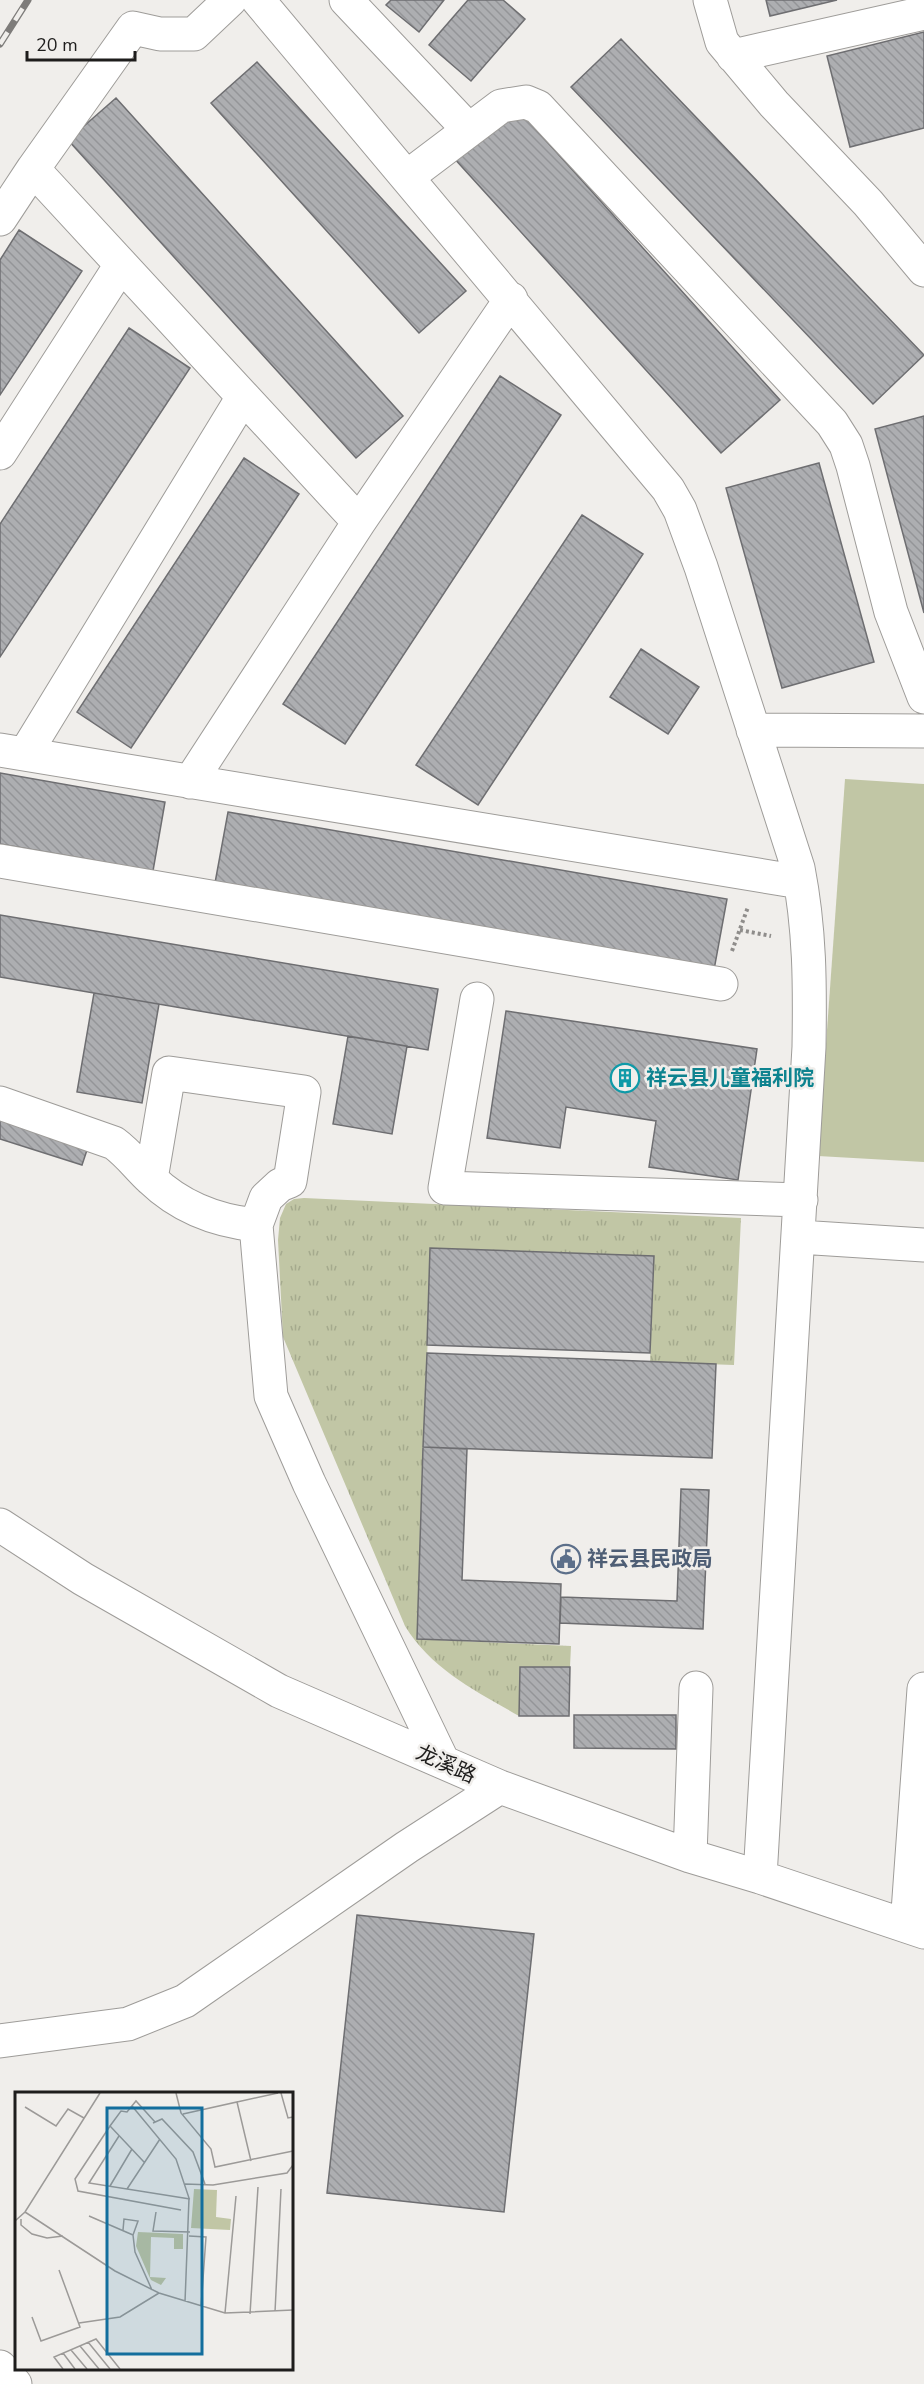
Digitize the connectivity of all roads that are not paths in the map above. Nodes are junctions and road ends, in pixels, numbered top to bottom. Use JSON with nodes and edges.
{"nodes":[{"id":1,"x":230,"y":0,"type":"edge"},
{"id":2,"x":258,"y":0,"type":"edge"},
{"id":3,"x":346,"y":0,"type":"edge"},
{"id":4,"x":710,"y":0,"type":"edge"},
{"id":5,"x":924,"y":13,"type":"edge"},
{"id":6,"x":733,"y":56,"type":"junction"},
{"id":7,"x":468,"y":129,"type":"junction"},
{"id":8,"x":33,"y":169,"type":"junction"},
{"id":9,"x":407,"y":177,"type":"junction"},
{"id":10,"x":0,"y":219,"type":"edge"},
{"id":11,"x":121,"y":265,"type":"junction"},
{"id":12,"x":924,"y":270,"type":"edge"},
{"id":13,"x":511,"y":299,"type":"junction"},
{"id":14,"x":243,"y":397,"type":"junction"},
{"id":15,"x":0,"y":453,"type":"edge"},
{"id":16,"x":358,"y":522,"type":"junction"},
{"id":17,"x":924,"y":697,"type":"edge"},
{"id":18,"x":753,"y":729,"type":"junction"},
{"id":19,"x":924,"y":730,"type":"edge"},
{"id":20,"x":12,"y":752,"type":"edge"},
{"id":21,"x":190,"y":782,"type":"junction"},
{"id":22,"x":0,"y":861,"type":"edge"},
{"id":23,"x":800,"y":882,"type":"junction"},
{"id":24,"x":721,"y":984,"type":"road end"},
{"id":25,"x":477,"y":999,"type":"dead end"},
{"id":26,"x":0,"y":1103,"type":"edge"},
{"id":27,"x":151,"y":1179,"type":"junction"},
{"id":28,"x":801,"y":1200,"type":"junction"},
{"id":29,"x":256,"y":1225,"type":"junction"},
{"id":30,"x":799,"y":1237,"type":"junction"},
{"id":31,"x":924,"y":1245,"type":"edge"},
{"id":32,"x":0,"y":1525,"type":"edge"},
{"id":33,"x":696,"y":1688,"type":"dead end"},
{"id":34,"x":924,"y":1689,"type":"edge"},
{"id":35,"x":443,"y":1762,"type":"junction"},
{"id":36,"x":500,"y":1787,"type":"junction"},
{"id":37,"x":690,"y":1856,"type":"junction"},
{"id":38,"x":760,"y":1877,"type":"junction"},
{"id":39,"x":916,"y":1929,"type":"edge"},
{"id":40,"x":0,"y":2041,"type":"edge"},
{"id":41,"x":0,"y":2367,"type":"edge"},
{"id":42,"x":15,"y":2384,"type":"edge"}],
"edges":[{"from":1,"to":8,"type":"street"},
{"from":2,"to":9,"type":"street"},
{"from":3,"to":7,"type":"street"},
{"from":4,"to":6,"type":"street"},
{"from":5,"to":6,"type":"street"},
{"from":6,"to":12,"type":"street"},
{"from":7,"to":9,"type":"street"},
{"from":7,"to":17,"type":"street"},
{"from":8,"to":10,"type":"street"},
{"from":8,"to":11,"type":"street"},
{"from":9,"to":13,"type":"street"},
{"from":11,"to":14,"type":"street"},
{"from":11,"to":15,"type":"street"},
{"from":13,"to":16,"type":"street"},
{"from":13,"to":18,"type":"street"},
{"from":14,"to":16,"type":"street"},
{"from":14,"to":20,"type":"street"},
{"from":16,"to":21,"type":"street"},
{"from":18,"to":19,"type":"street"},
{"from":18,"to":23,"type":"street"},
{"from":20,"to":21,"type":"street"},
{"from":21,"to":23,"type":"street"},
{"from":22,"to":24,"type":"street"},
{"from":23,"to":28,"type":"street"},
{"from":25,"to":28,"type":"street"},
{"from":26,"to":27,"type":"street"},
{"from":27,"to":29,"type":"street"},
{"from":27,"to":29,"type":"street"},
{"from":28,"to":30,"type":"street"},
{"from":29,"to":35,"type":"street"},
{"from":30,"to":31,"type":"street"},
{"from":30,"to":38,"type":"street"},
{"from":32,"to":35,"type":"street","name":"龙溪路"},
{"from":33,"to":37,"type":"street"},
{"from":34,"to":39,"type":"street"},
{"from":35,"to":36,"type":"street","name":"龙溪路"},
{"from":36,"to":37,"type":"street","name":"龙溪路"},
{"from":36,"to":40,"type":"street"},
{"from":37,"to":38,"type":"street","name":"龙溪路"},
{"from":38,"to":39,"type":"street","name":"龙溪路"},
{"from":41,"to":42,"type":"street"}]}
